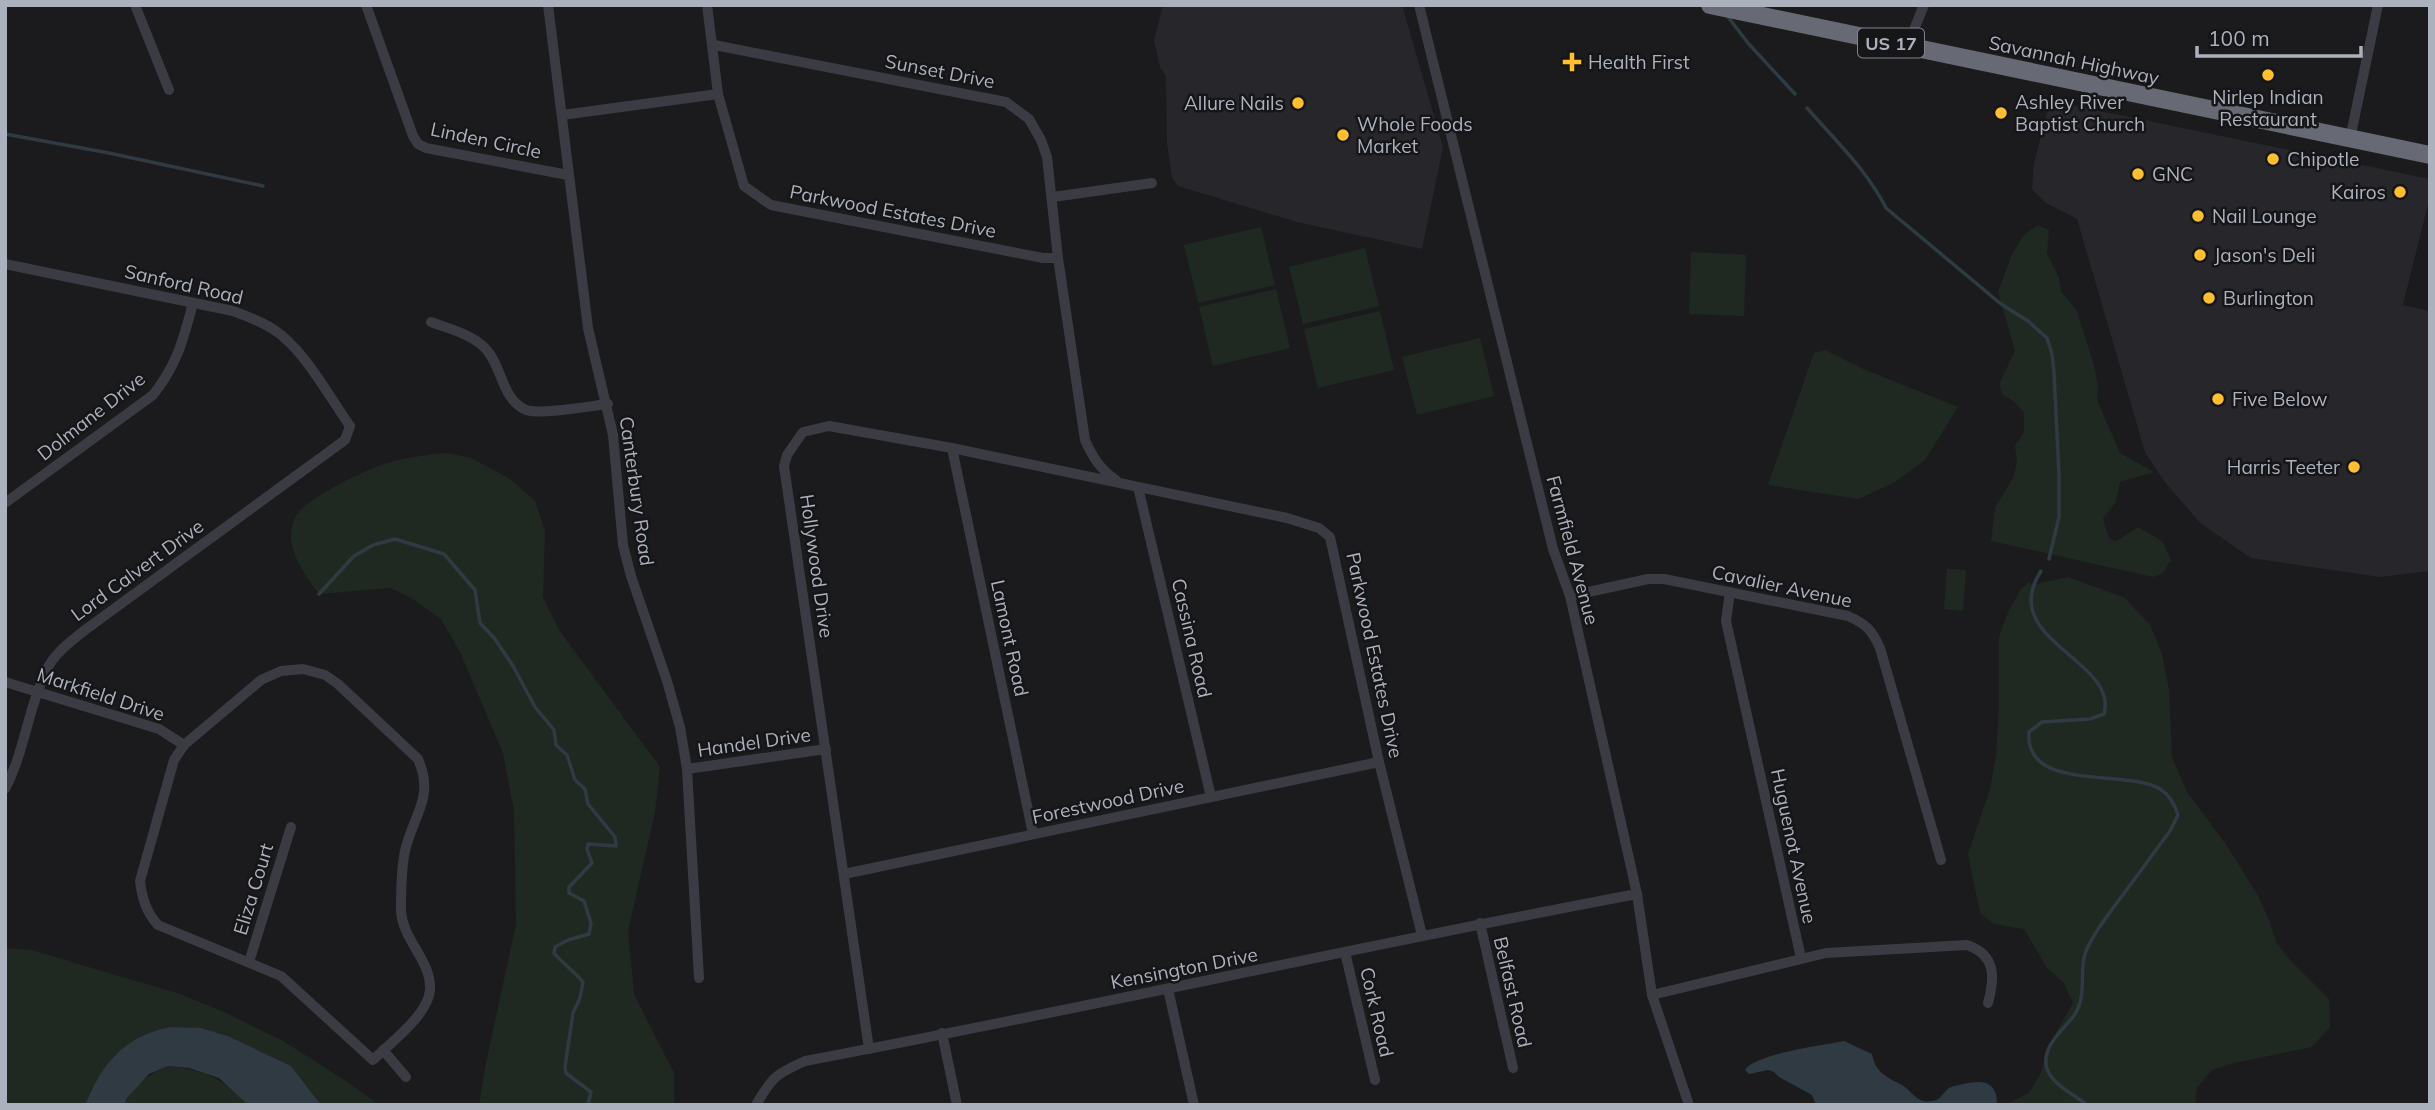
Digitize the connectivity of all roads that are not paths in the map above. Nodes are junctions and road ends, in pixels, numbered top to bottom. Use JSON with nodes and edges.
{"nodes":[{"id":1,"x":135,"y":5,"type":"edge"},
{"id":2,"x":366,"y":5,"type":"edge"},
{"id":3,"x":548,"y":5,"type":"edge"},
{"id":4,"x":707,"y":5,"type":"edge"},
{"id":5,"x":1419,"y":5,"type":"edge"},
{"id":6,"x":1710,"y":5,"type":"edge"},
{"id":7,"x":1924,"y":5,"type":"edge"},
{"id":8,"x":2378,"y":5,"type":"edge"},
{"id":9,"x":713,"y":45,"type":"junction"},
{"id":10,"x":1910,"y":47,"type":"junction"},
{"id":11,"x":169,"y":90,"type":"dead end"},
{"id":12,"x":718,"y":94,"type":"junction"},
{"id":13,"x":562,"y":115,"type":"junction"},
{"id":14,"x":2350,"y":139,"type":"junction"},
{"id":15,"x":2430,"y":155,"type":"edge"},
{"id":16,"x":568,"y":175,"type":"junction"},
{"id":17,"x":1152,"y":183,"type":"dead end"},
{"id":18,"x":1053,"y":197,"type":"junction"},
{"id":19,"x":1058,"y":258,"type":"junction"},
{"id":20,"x":5,"y":264,"type":"edge"},
{"id":21,"x":193,"y":303,"type":"junction"},
{"id":22,"x":432,"y":322,"type":"dead end"},
{"id":23,"x":607,"y":404,"type":"junction"},
{"id":24,"x":350,"y":426,"type":"joint"},
{"id":25,"x":952,"y":448,"type":"junction"},
{"id":26,"x":1120,"y":483,"type":"junction"},
{"id":27,"x":1138,"y":487,"type":"junction"},
{"id":28,"x":5,"y":503,"type":"edge"},
{"id":29,"x":1730,"y":592,"type":"junction"},
{"id":30,"x":1570,"y":597,"type":"junction"},
{"id":31,"x":5,"y":682,"type":"edge"},
{"id":32,"x":38,"y":692,"type":"junction"},
{"id":33,"x":184,"y":745,"type":"junction"},
{"id":34,"x":825,"y":749,"type":"junction"},
{"id":35,"x":1379,"y":762,"type":"junction"},
{"id":36,"x":687,"y":769,"type":"junction"},
{"id":37,"x":5,"y":789,"type":"edge"},
{"id":38,"x":1211,"y":797,"type":"junction"},
{"id":39,"x":290,"y":827,"type":"dead end"},
{"id":40,"x":1033,"y":834,"type":"junction"},
{"id":41,"x":1941,"y":860,"type":"dead end"},
{"id":42,"x":844,"y":874,"type":"junction"},
{"id":43,"x":1637,"y":894,"type":"junction"},
{"id":44,"x":1480,"y":923,"type":"junction"},
{"id":45,"x":1422,"y":935,"type":"junction"},
{"id":46,"x":1345,"y":953,"type":"junction"},
{"id":47,"x":1801,"y":958,"type":"junction"},
{"id":48,"x":249,"y":962,"type":"junction"},
{"id":49,"x":699,"y":978,"type":"dead end"},
{"id":50,"x":1168,"y":989,"type":"junction"},
{"id":51,"x":1652,"y":995,"type":"junction"},
{"id":52,"x":1988,"y":1003,"type":"dead end"},
{"id":53,"x":942,"y":1033,"type":"junction"},
{"id":54,"x":869,"y":1049,"type":"junction"},
{"id":55,"x":383,"y":1050,"type":"junction"},
{"id":56,"x":1513,"y":1068,"type":"dead end"},
{"id":57,"x":406,"y":1077,"type":"dead end"},
{"id":58,"x":1375,"y":1080,"type":"dead end"},
{"id":59,"x":756,"y":1105,"type":"edge"},
{"id":60,"x":957,"y":1105,"type":"edge"},
{"id":61,"x":1194,"y":1105,"type":"edge"},
{"id":62,"x":1689,"y":1105,"type":"edge"}],
"edges":[{"from":1,"to":11,"type":"street"},
{"from":2,"to":16,"type":"street","name":"Linden Circle"},
{"from":3,"to":13,"type":"street","name":"Canterbury Road"},
{"from":4,"to":9,"type":"street","name":"Parkwood Estates Drive"},
{"from":5,"to":30,"type":"street","name":"Farmfield Avenue"},
{"from":6,"to":10,"type":"highway","name":"Savannah Highway","number":"US 17"},
{"from":7,"to":10,"type":"street"},
{"from":8,"to":14,"type":"street"},
{"from":9,"to":12,"type":"street","name":"Parkwood Estates Drive"},
{"from":9,"to":18,"type":"street","name":"Sunset Drive"},
{"from":10,"to":14,"type":"highway","name":"Savannah Highway","number":"US 17"},
{"from":12,"to":13,"type":"street"},
{"from":12,"to":19,"type":"street","name":"Parkwood Estates Drive"},
{"from":13,"to":16,"type":"street","name":"Canterbury Road"},
{"from":14,"to":15,"type":"highway","name":"Savannah Highway","number":"US 17"},
{"from":16,"to":23,"type":"street","name":"Canterbury Road"},
{"from":17,"to":18,"type":"street"},
{"from":18,"to":19,"type":"street","name":"Sunset Drive"},
{"from":19,"to":26,"type":"street","name":"Sunset Drive"},
{"from":20,"to":21,"type":"street","name":"Sanford Road"},
{"from":21,"to":24,"type":"street","name":"Sanford Road"},
{"from":21,"to":28,"type":"street","name":"Dolmane Drive"},
{"from":22,"to":23,"type":"street"},
{"from":23,"to":36,"type":"street","name":"Canterbury Road"},
{"from":24,"to":32,"type":"street","name":"Lord Calvert Drive"},
{"from":25,"to":26,"type":"street","name":"Hollywood Drive"},
{"from":25,"to":34,"type":"street","name":"Hollywood Drive"},
{"from":25,"to":40,"type":"street","name":"Lamont Road"},
{"from":26,"to":27,"type":"street","name":"Hollywood Drive"},
{"from":27,"to":35,"type":"street","name":"Parkwood Estates Drive"},
{"from":27,"to":38,"type":"street","name":"Cassina Road"},
{"from":29,"to":30,"type":"street","name":"Cavalier Avenue"},
{"from":29,"to":41,"type":"street","name":"Cavalier Avenue"},
{"from":29,"to":47,"type":"street","name":"Huguenot Avenue"},
{"from":30,"to":43,"type":"street","name":"Farmfield Avenue"},
{"from":31,"to":32,"type":"street","name":"Markfield Drive"},
{"from":32,"to":33,"type":"street","name":"Markfield Drive"},
{"from":32,"to":37,"type":"street","name":"Lord Calvert Drive"},
{"from":33,"to":48,"type":"street"},
{"from":33,"to":55,"type":"street"},
{"from":34,"to":36,"type":"street","name":"Handel Drive"},
{"from":34,"to":42,"type":"street","name":"Hollywood Drive"},
{"from":35,"to":38,"type":"street","name":"Forestwood Drive"},
{"from":35,"to":45,"type":"street","name":"Parkwood Estates Drive"},
{"from":36,"to":49,"type":"street","name":"Canterbury Road"},
{"from":38,"to":40,"type":"street","name":"Forestwood Drive"},
{"from":39,"to":48,"type":"street","name":"Eliza Court"},
{"from":40,"to":42,"type":"street","name":"Forestwood Drive"},
{"from":42,"to":54,"type":"street","name":"Hollywood Drive"},
{"from":43,"to":44,"type":"street","name":"Kensington Drive"},
{"from":43,"to":51,"type":"street","name":"Farmfield Avenue"},
{"from":44,"to":45,"type":"street","name":"Kensington Drive"},
{"from":44,"to":56,"type":"street","name":"Belfast Road"},
{"from":45,"to":46,"type":"street","name":"Kensington Drive"},
{"from":46,"to":50,"type":"street","name":"Kensington Drive"},
{"from":46,"to":58,"type":"street","name":"Cork Road"},
{"from":47,"to":51,"type":"street"},
{"from":47,"to":52,"type":"street"},
{"from":48,"to":55,"type":"street"},
{"from":50,"to":53,"type":"street","name":"Kensington Drive"},
{"from":50,"to":61,"type":"street"},
{"from":51,"to":62,"type":"street","name":"Farmfield Avenue"},
{"from":53,"to":54,"type":"street","name":"Kensington Drive"},
{"from":53,"to":60,"type":"street"},
{"from":54,"to":59,"type":"street","name":"Kensington Drive"},
{"from":55,"to":57,"type":"street"}]}
